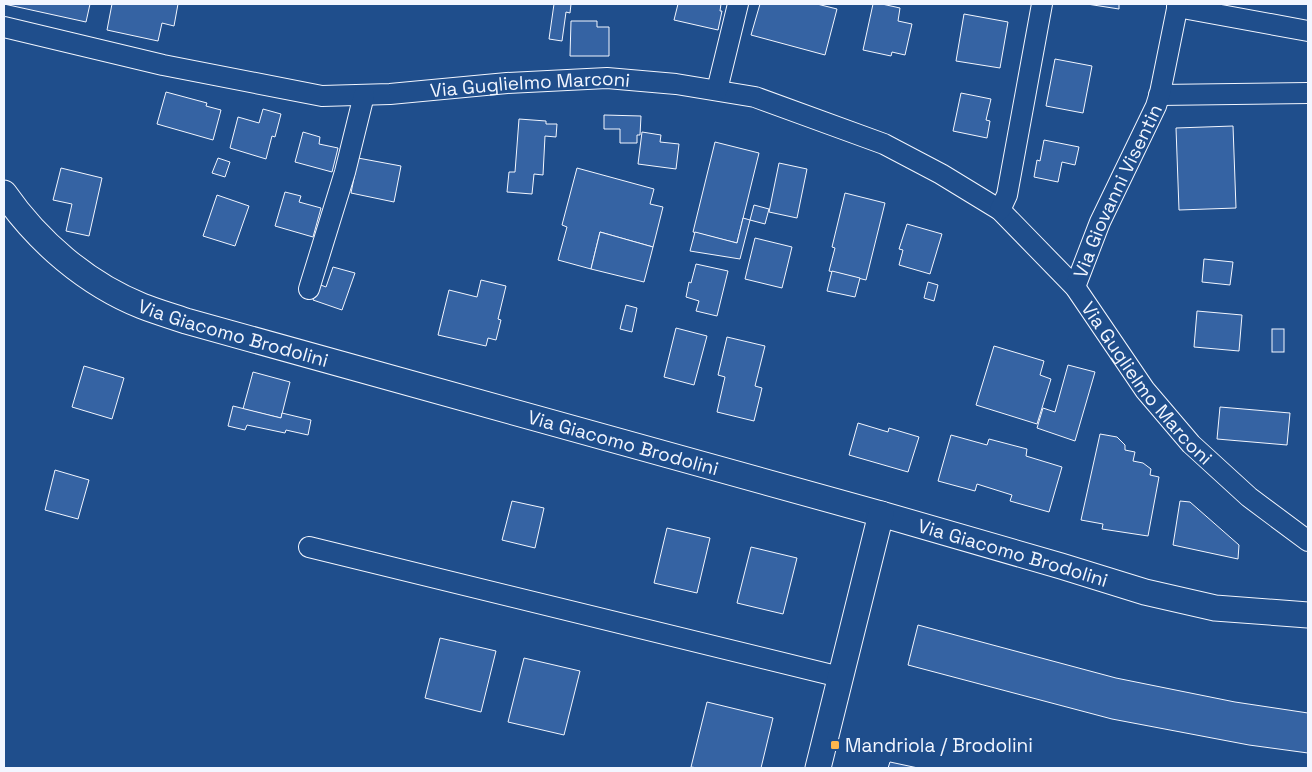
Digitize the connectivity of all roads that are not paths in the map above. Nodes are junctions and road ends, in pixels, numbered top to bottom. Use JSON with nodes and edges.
{"nodes":[{"id":1,"x":738,"y":4,"type":"edge"},
{"id":2,"x":1042,"y":4,"type":"edge"},
{"id":3,"x":1178,"y":5,"type":"edge"},
{"id":4,"x":1308,"y":31,"type":"edge"},
{"id":5,"x":5,"y":36,"type":"edge"},
{"id":6,"x":717,"y":90,"type":"junction"},
{"id":7,"x":1308,"y":93,"type":"edge"},
{"id":8,"x":364,"y":94,"type":"junction"},
{"id":9,"x":1159,"y":95,"type":"junction"},
{"id":10,"x":4,"y":193,"type":"edge"},
{"id":11,"x":1000,"y":210,"type":"junction"},
{"id":12,"x":1075,"y":287,"type":"junction"},
{"id":13,"x":309,"y":289,"type":"dead end"},
{"id":14,"x":881,"y":514,"type":"junction"},
{"id":15,"x":1308,"y":541,"type":"edge"},
{"id":16,"x":309,"y":547,"type":"dead end"},
{"id":17,"x":1308,"y":615,"type":"edge"},
{"id":18,"x":840,"y":677,"type":"junction"},
{"id":19,"x":818,"y":768,"type":"edge"}],
"edges":[{"from":1,"to":6,"type":"street"},
{"from":2,"to":11,"type":"street"},
{"from":3,"to":4,"type":"street","name":"Via Giovanni Visentin"},
{"from":3,"to":9,"type":"street","name":"Via Giovanni Visentin"},
{"from":5,"to":8,"type":"street","name":"Via Guglielmo Marconi"},
{"from":6,"to":8,"type":"street","name":"Via Guglielmo Marconi"},
{"from":6,"to":11,"type":"street","name":"Via Guglielmo Marconi"},
{"from":7,"to":9,"type":"street","name":"Via Giovanni Visentin"},
{"from":8,"to":13,"type":"street"},
{"from":9,"to":12,"type":"street","name":"Via Giovanni Visentin"},
{"from":10,"to":14,"type":"street","name":"Via Giacomo Brodolini"},
{"from":11,"to":12,"type":"street","name":"Via Guglielmo Marconi"},
{"from":12,"to":15,"type":"street","name":"Via Guglielmo Marconi"},
{"from":14,"to":17,"type":"street","name":"Via Giacomo Brodolini"},
{"from":14,"to":18,"type":"street"},
{"from":16,"to":18,"type":"street"},
{"from":18,"to":19,"type":"street"}]}
